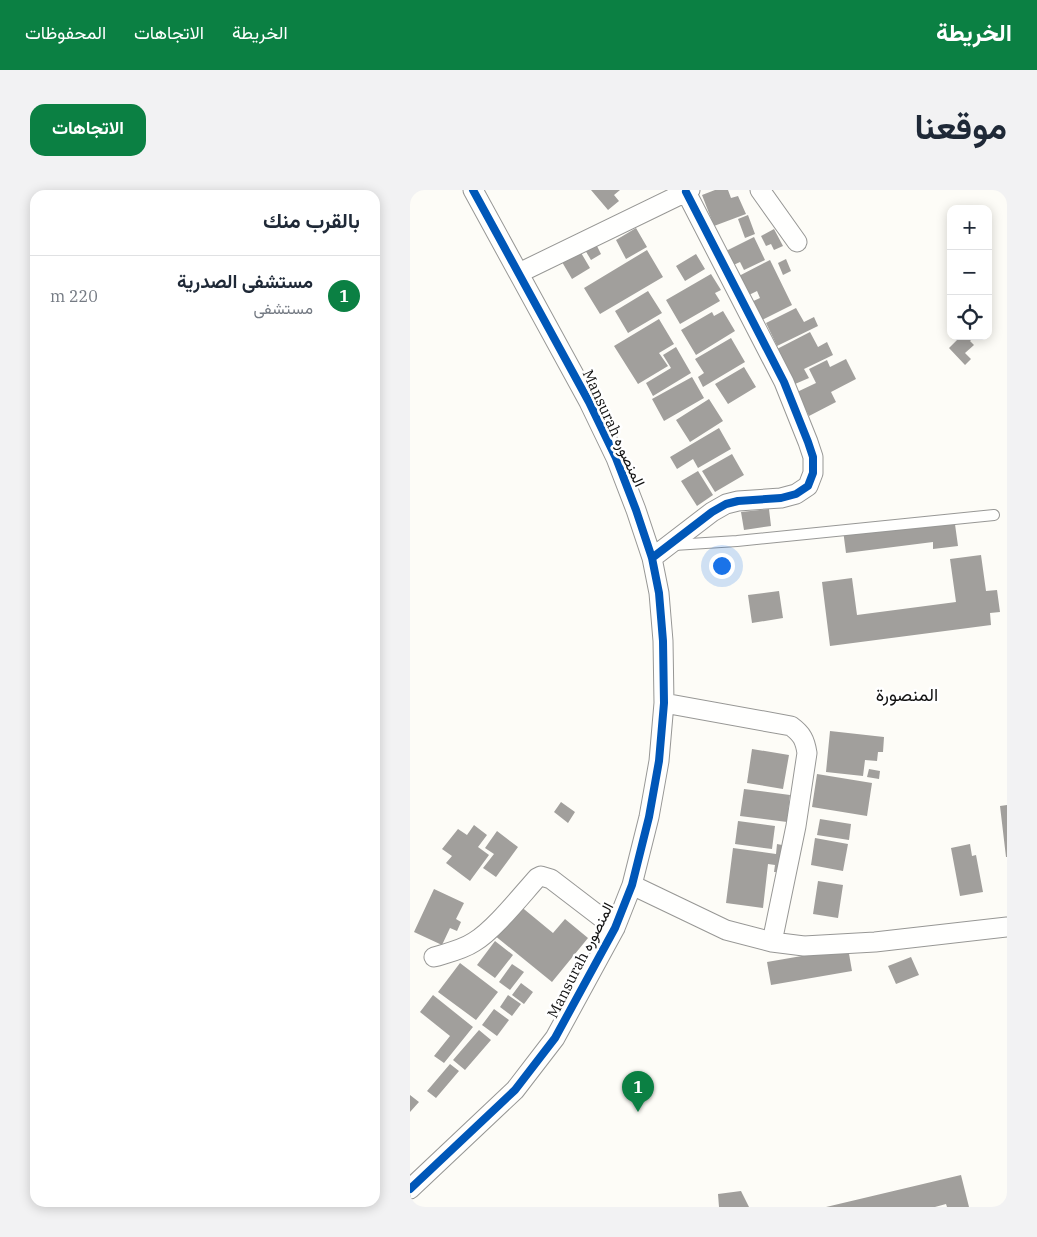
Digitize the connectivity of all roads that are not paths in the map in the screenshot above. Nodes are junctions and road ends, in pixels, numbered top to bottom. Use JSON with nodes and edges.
{"nodes":[{"id":1,"x":473,"y":190,"type":"edge"},
{"id":2,"x":760,"y":190,"type":"edge"},
{"id":3,"x":688,"y":191,"type":"edge"},
{"id":4,"x":798,"y":242,"type":"dead end"},
{"id":5,"x":519,"y":273,"type":"junction"},
{"id":6,"x":994,"y":516,"type":"dead end"},
{"id":7,"x":669,"y":545,"type":"junction"},
{"id":8,"x":652,"y":558,"type":"junction"},
{"id":9,"x":664,"y":703,"type":"junction"},
{"id":10,"x":632,"y":885,"type":"junction"},
{"id":11,"x":1007,"y":927,"type":"edge"},
{"id":12,"x":615,"y":928,"type":"junction"},
{"id":13,"x":772,"y":942,"type":"junction"},
{"id":14,"x":434,"y":957,"type":"dead end"},
{"id":15,"x":410,"y":1189,"type":"edge"}],
"edges":[{"from":1,"to":5,"type":"street","name":"Mansurah المنصوره"},
{"from":2,"to":4,"type":"street"},
{"from":3,"to":5,"type":"street"},
{"from":3,"to":7,"type":"street"},
{"from":5,"to":8,"type":"street","name":"Mansurah المنصوره"},
{"from":6,"to":7,"type":"lane"},
{"from":7,"to":8,"type":"street"},
{"from":8,"to":9,"type":"street","name":"Mansurah المنصوره"},
{"from":9,"to":10,"type":"street","name":"Mansurah المنصوره"},
{"from":9,"to":13,"type":"street"},
{"from":10,"to":12,"type":"street","name":"Mansurah المنصوره"},
{"from":10,"to":13,"type":"street"},
{"from":11,"to":13,"type":"street"},
{"from":12,"to":14,"type":"street"},
{"from":12,"to":15,"type":"street","name":"Mansurah المنصوره"}]}
